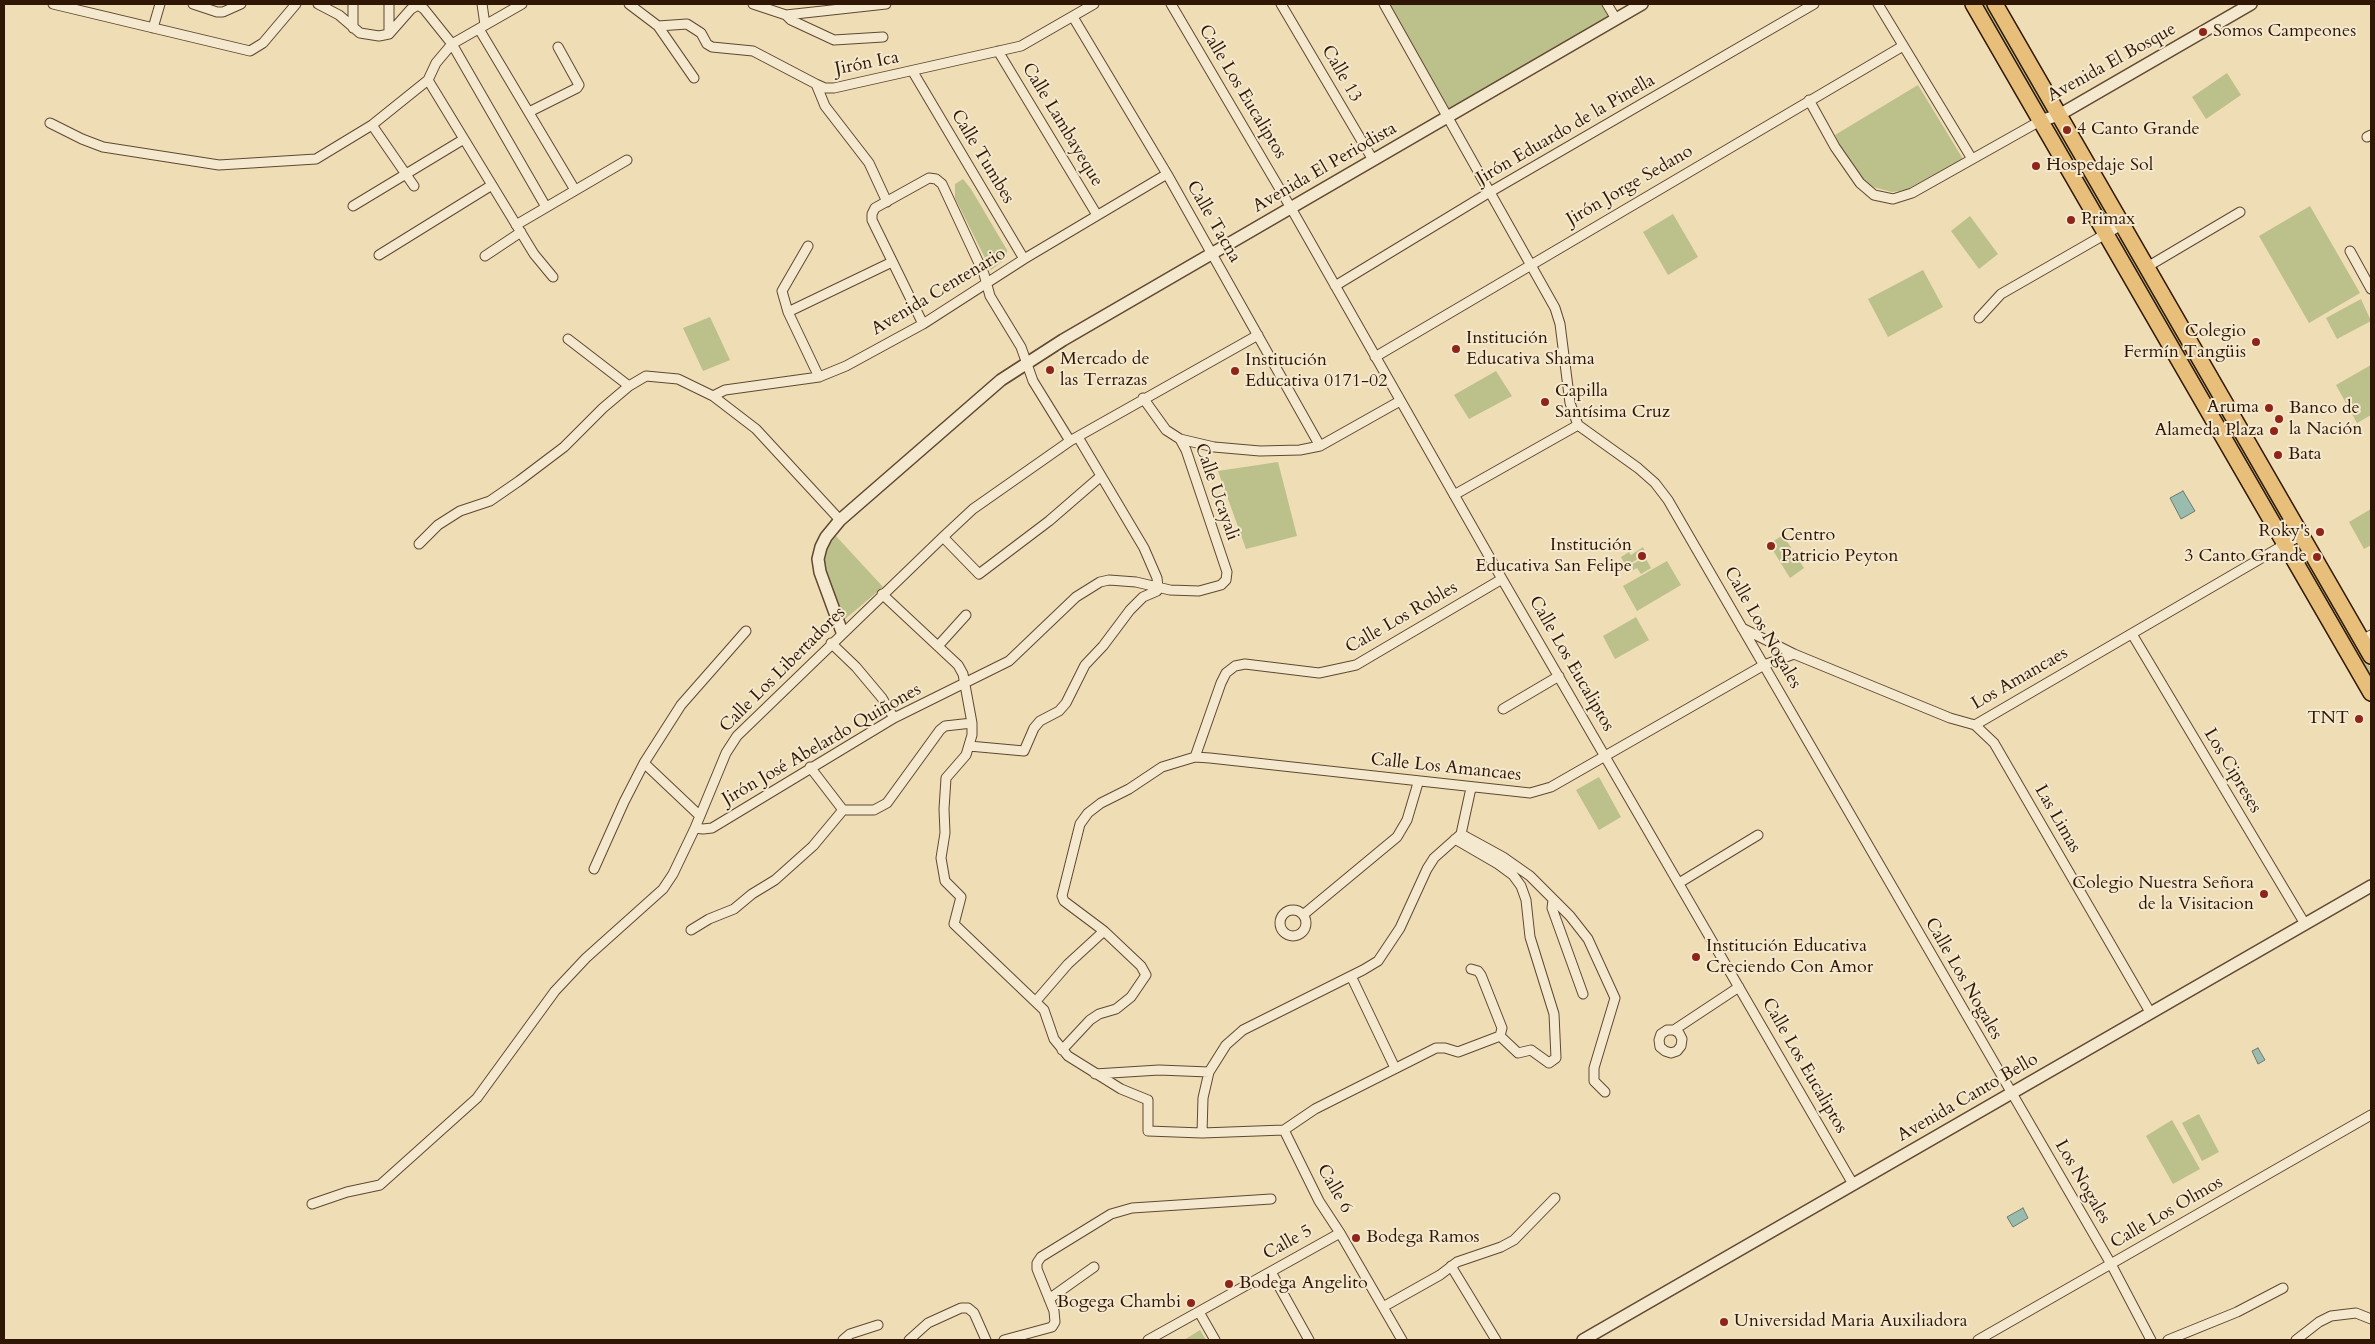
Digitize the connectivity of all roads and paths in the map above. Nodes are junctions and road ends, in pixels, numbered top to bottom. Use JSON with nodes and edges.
{"nodes":[{"id":1,"x":52,"y":4,"type":"edge"},
{"id":2,"x":160,"y":4,"type":"edge"},
{"id":3,"x":193,"y":4,"type":"edge"},
{"id":4,"x":241,"y":4,"type":"edge"},
{"id":5,"x":296,"y":4,"type":"edge"},
{"id":6,"x":318,"y":4,"type":"edge"},
{"id":7,"x":353,"y":4,"type":"edge"},
{"id":8,"x":388,"y":4,"type":"edge"},
{"id":9,"x":482,"y":4,"type":"edge"},
{"id":10,"x":522,"y":4,"type":"edge"},
{"id":11,"x":629,"y":4,"type":"edge"},
{"id":12,"x":753,"y":4,"type":"edge"},
{"id":13,"x":886,"y":4,"type":"edge"},
{"id":14,"x":1094,"y":4,"type":"edge"},
{"id":15,"x":1171,"y":4,"type":"edge"},
{"id":16,"x":1281,"y":4,"type":"edge"},
{"id":17,"x":1384,"y":4,"type":"edge"},
{"id":18,"x":1608,"y":4,"type":"edge"},
{"id":19,"x":1642,"y":4,"type":"edge"},
{"id":20,"x":1814,"y":4,"type":"edge"},
{"id":21,"x":1878,"y":4,"type":"edge"},
{"id":22,"x":1973,"y":4,"type":"edge"},
{"id":23,"x":1996,"y":4,"type":"edge"},
{"id":24,"x":2251,"y":4,"type":"edge"},
{"id":25,"x":849,"y":6,"type":"edge"},
{"id":26,"x":786,"y":15,"type":"junction"},
{"id":27,"x":1073,"y":17,"type":"junction"},
{"id":28,"x":1616,"y":19,"type":"junction"},
{"id":29,"x":658,"y":26,"type":"junction"},
{"id":30,"x":482,"y":27,"type":"junction"},
{"id":31,"x":154,"y":28,"type":"junction"},
{"id":32,"x":353,"y":28,"type":"junction"},
{"id":33,"x":389,"y":34,"type":"junction"},
{"id":34,"x":883,"y":37,"type":"dead end"},
{"id":35,"x":452,"y":44,"type":"junction"},
{"id":36,"x":1903,"y":46,"type":"junction"},
{"id":37,"x":558,"y":47,"type":"dead end"},
{"id":38,"x":998,"y":51,"type":"junction"},
{"id":39,"x":912,"y":72,"type":"junction"},
{"id":40,"x":694,"y":78,"type":"dead end"},
{"id":41,"x":428,"y":80,"type":"junction"},
{"id":42,"x":816,"y":84,"type":"junction"},
{"id":43,"x":1809,"y":100,"type":"junction"},
{"id":44,"x":529,"y":112,"type":"junction"},
{"id":45,"x":2059,"y":114,"type":"junction"},
{"id":46,"x":1449,"y":116,"type":"junction"},
{"id":47,"x":2040,"y":121,"type":"junction"},
{"id":48,"x":50,"y":123,"type":"dead end"},
{"id":49,"x":372,"y":125,"type":"junction"},
{"id":50,"x":464,"y":139,"type":"junction"},
{"id":51,"x":1972,"y":159,"type":"junction"},
{"id":52,"x":627,"y":160,"type":"dead end"},
{"id":53,"x":1373,"y":160,"type":"junction"},
{"id":54,"x":406,"y":174,"type":"junction"},
{"id":55,"x":1166,"y":174,"type":"junction"},
{"id":56,"x":492,"y":184,"type":"junction"},
{"id":57,"x":414,"y":186,"type":"dead end"},
{"id":58,"x":575,"y":190,"type":"junction"},
{"id":59,"x":1490,"y":192,"type":"junction"},
{"id":60,"x":888,"y":202,"type":"junction"},
{"id":61,"x":353,"y":206,"type":"dead end"},
{"id":62,"x":546,"y":208,"type":"junction"},
{"id":63,"x":1291,"y":208,"type":"junction"},
{"id":64,"x":2240,"y":212,"type":"dead end"},
{"id":65,"x":1097,"y":215,"type":"junction"},
{"id":66,"x":2123,"y":224,"type":"junction"},
{"id":67,"x":519,"y":228,"type":"junction"},
{"id":68,"x":2106,"y":233,"type":"junction"},
{"id":69,"x":808,"y":246,"type":"dead end"},
{"id":70,"x":2350,"y":251,"type":"dead end"},
{"id":71,"x":1212,"y":254,"type":"junction"},
{"id":72,"x":379,"y":255,"type":"dead end"},
{"id":73,"x":485,"y":256,"type":"dead end"},
{"id":74,"x":1024,"y":259,"type":"junction"},
{"id":75,"x":892,"y":262,"type":"junction"},
{"id":76,"x":1530,"y":264,"type":"junction"},
{"id":77,"x":2147,"y":267,"type":"junction"},
{"id":78,"x":553,"y":277,"type":"dead end"},
{"id":79,"x":986,"y":284,"type":"junction"},
{"id":80,"x":1335,"y":286,"type":"junction"},
{"id":81,"x":2371,"y":289,"type":"edge"},
{"id":82,"x":788,"y":312,"type":"junction"},
{"id":83,"x":1980,"y":318,"type":"dead end"},
{"id":84,"x":923,"y":324,"type":"junction"},
{"id":85,"x":1258,"y":335,"type":"junction"},
{"id":86,"x":568,"y":339,"type":"dead end"},
{"id":87,"x":1374,"y":356,"type":"junction"},
{"id":88,"x":1026,"y":362,"type":"junction"},
{"id":89,"x":819,"y":377,"type":"junction"},
{"id":90,"x":629,"y":386,"type":"junction"},
{"id":91,"x":713,"y":396,"type":"junction"},
{"id":92,"x":1143,"y":398,"type":"junction"},
{"id":93,"x":1400,"y":401,"type":"junction"},
{"id":94,"x":1578,"y":425,"type":"junction"},
{"id":95,"x":1074,"y":439,"type":"junction"},
{"id":96,"x":1180,"y":439,"type":"junction"},
{"id":97,"x":1320,"y":446,"type":"junction"},
{"id":98,"x":1101,"y":476,"type":"junction"},
{"id":99,"x":1454,"y":495,"type":"junction"},
{"id":100,"x":840,"y":520,"type":"junction"},
{"id":101,"x":2301,"y":535,"type":"junction"},
{"id":102,"x":943,"y":537,"type":"junction"},
{"id":103,"x":419,"y":544,"type":"dead end"},
{"id":104,"x":2285,"y":546,"type":"junction"},
{"id":105,"x":1502,"y":579,"type":"junction"},
{"id":106,"x":1226,"y":580,"type":"joint"},
{"id":107,"x":1158,"y":587,"type":"junction"},
{"id":108,"x":882,"y":594,"type":"junction"},
{"id":109,"x":966,"y":615,"type":"dead end"},
{"id":110,"x":1742,"y":628,"type":"junction"},
{"id":111,"x":746,"y":632,"type":"dead end"},
{"id":112,"x":842,"y":632,"type":"junction"},
{"id":113,"x":2132,"y":634,"type":"junction"},
{"id":114,"x":2367,"y":638,"type":"edge"},
{"id":115,"x":831,"y":643,"type":"junction"},
{"id":116,"x":938,"y":646,"type":"junction"},
{"id":117,"x":1794,"y":654,"type":"junction"},
{"id":118,"x":2371,"y":656,"type":"edge"},
{"id":119,"x":1764,"y":666,"type":"junction"},
{"id":120,"x":1559,"y":676,"type":"junction"},
{"id":121,"x":965,"y":685,"type":"junction"},
{"id":122,"x":2371,"y":693,"type":"edge"},
{"id":123,"x":1503,"y":709,"type":"dead end"},
{"id":124,"x":894,"y":718,"type":"junction"},
{"id":125,"x":972,"y":723,"type":"junction"},
{"id":126,"x":1975,"y":725,"type":"junction"},
{"id":127,"x":969,"y":746,"type":"junction"},
{"id":128,"x":1605,"y":756,"type":"junction"},
{"id":129,"x":1195,"y":757,"type":"junction"},
{"id":130,"x":644,"y":763,"type":"junction"},
{"id":131,"x":810,"y":767,"type":"junction"},
{"id":132,"x":1418,"y":782,"type":"junction"},
{"id":133,"x":1471,"y":788,"type":"junction"},
{"id":134,"x":843,"y":810,"type":"junction"},
{"id":135,"x":700,"y":816,"type":"junction"},
{"id":136,"x":695,"y":828,"type":"junction"},
{"id":137,"x":1758,"y":835,"type":"dead end"},
{"id":138,"x":1458,"y":836,"type":"junction"},
{"id":139,"x":594,"y":869,"type":"dead end"},
{"id":140,"x":1679,"y":883,"type":"junction"},
{"id":141,"x":2371,"y":886,"type":"edge"},
{"id":142,"x":1553,"y":900,"type":"junction"},
{"id":143,"x":1303,"y":915,"type":"dead end"},
{"id":144,"x":2305,"y":924,"type":"junction"},
{"id":145,"x":691,"y":930,"type":"dead end"},
{"id":146,"x":1104,"y":931,"type":"junction"},
{"id":147,"x":1471,"y":969,"type":"dead end"},
{"id":148,"x":1351,"y":976,"type":"junction"},
{"id":149,"x":1739,"y":987,"type":"junction"},
{"id":150,"x":1583,"y":994,"type":"dead end"},
{"id":151,"x":1036,"y":1001,"type":"junction"},
{"id":152,"x":2150,"y":1012,"type":"junction"},
{"id":153,"x":1674,"y":1030,"type":"dead end"},
{"id":154,"x":1500,"y":1036,"type":"junction"},
{"id":155,"x":1062,"y":1050,"type":"junction"},
{"id":156,"x":1395,"y":1068,"type":"junction"},
{"id":157,"x":1209,"y":1072,"type":"junction"},
{"id":158,"x":1095,"y":1074,"type":"junction"},
{"id":159,"x":1605,"y":1092,"type":"dead end"},
{"id":160,"x":2011,"y":1094,"type":"junction"},
{"id":161,"x":2371,"y":1115,"type":"edge"},
{"id":162,"x":1284,"y":1130,"type":"junction"},
{"id":163,"x":1202,"y":1133,"type":"junction"},
{"id":164,"x":1853,"y":1184,"type":"junction"},
{"id":165,"x":1555,"y":1198,"type":"dead end"},
{"id":166,"x":1271,"y":1199,"type":"dead end"},
{"id":167,"x":312,"y":1204,"type":"dead end"},
{"id":168,"x":1340,"y":1233,"type":"junction"},
{"id":169,"x":2111,"y":1264,"type":"junction"},
{"id":170,"x":1451,"y":1266,"type":"junction"},
{"id":171,"x":1094,"y":1268,"type":"dead end"},
{"id":172,"x":1271,"y":1272,"type":"junction"},
{"id":173,"x":2283,"y":1288,"type":"dead end"},
{"id":174,"x":1050,"y":1298,"type":"junction"},
{"id":175,"x":1383,"y":1307,"type":"junction"},
{"id":176,"x":1199,"y":1312,"type":"junction"},
{"id":177,"x":2371,"y":1319,"type":"edge"},
{"id":178,"x":878,"y":1325,"type":"dead end"},
{"id":179,"x":913,"y":1338,"type":"edge"},
{"id":180,"x":843,"y":1340,"type":"edge"},
{"id":181,"x":986,"y":1340,"type":"edge"},
{"id":182,"x":1004,"y":1340,"type":"edge"},
{"id":183,"x":1148,"y":1340,"type":"edge"},
{"id":184,"x":1216,"y":1340,"type":"edge"},
{"id":185,"x":1309,"y":1340,"type":"edge"},
{"id":186,"x":1402,"y":1340,"type":"edge"},
{"id":187,"x":1496,"y":1340,"type":"edge"},
{"id":188,"x":1583,"y":1340,"type":"edge"},
{"id":189,"x":1978,"y":1340,"type":"edge"},
{"id":190,"x":2151,"y":1340,"type":"edge"},
{"id":191,"x":2168,"y":1340,"type":"edge"},
{"id":192,"x":2296,"y":1340,"type":"edge"}],
"edges":[{"from":1,"to":31,"type":"street"},
{"from":2,"to":31,"type":"street"},
{"from":3,"to":4,"type":"street"},
{"from":5,"to":31,"type":"street"},
{"from":6,"to":32,"type":"street"},
{"from":7,"to":32,"type":"street"},
{"from":8,"to":33,"type":"street"},
{"from":9,"to":30,"type":"street"},
{"from":10,"to":30,"type":"street"},
{"from":11,"to":29,"type":"street"},
{"from":12,"to":26,"type":"street"},
{"from":13,"to":25,"type":"street"},
{"from":14,"to":27,"type":"street","name":"Jirón Ica"},
{"from":15,"to":63,"type":"street","name":"Calle Los Eucaliptos"},
{"from":16,"to":53,"type":"street","name":"Calle 13"},
{"from":17,"to":46,"type":"street"},
{"from":18,"to":28,"type":"street"},
{"from":19,"to":28,"type":"street","name":"Avenida El Periodista"},
{"from":20,"to":59,"type":"street","name":"Jirón Eduardo de la Pinella"},
{"from":21,"to":36,"type":"street"},
{"from":22,"to":47,"type":"main road"},
{"from":23,"to":45,"type":"main road"},
{"from":24,"to":45,"type":"street","name":"Avenida El Bosque"},
{"from":25,"to":26,"type":"street"},
{"from":26,"to":34,"type":"street"},
{"from":27,"to":38,"type":"street","name":"Jirón Ica"},
{"from":27,"to":55,"type":"street","name":"Calle Tacna"},
{"from":28,"to":46,"type":"street","name":"Avenida El Periodista"},
{"from":29,"to":40,"type":"street"},
{"from":29,"to":42,"type":"street","name":"Jirón Ica"},
{"from":30,"to":35,"type":"street"},
{"from":30,"to":44,"type":"street"},
{"from":32,"to":33,"type":"street"},
{"from":33,"to":35,"type":"street"},
{"from":35,"to":41,"type":"street"},
{"from":35,"to":62,"type":"street"},
{"from":36,"to":43,"type":"street","name":"Jirón Jorge Sedano"},
{"from":36,"to":51,"type":"street"},
{"from":37,"to":44,"type":"street"},
{"from":38,"to":39,"type":"street","name":"Jirón Ica"},
{"from":38,"to":65,"type":"street","name":"Calle Lambayeque"},
{"from":39,"to":42,"type":"street","name":"Jirón Ica"},
{"from":39,"to":74,"type":"street","name":"Calle Tumbes"},
{"from":41,"to":49,"type":"street"},
{"from":41,"to":50,"type":"street"},
{"from":42,"to":60,"type":"street"},
{"from":43,"to":51,"type":"street"},
{"from":43,"to":76,"type":"street","name":"Jirón Jorge Sedano"},
{"from":44,"to":58,"type":"street"},
{"from":45,"to":47,"type":"street","name":"Avenida El Bosque"},
{"from":45,"to":66,"type":"main road"},
{"from":46,"to":53,"type":"street","name":"Avenida El Periodista"},
{"from":46,"to":59,"type":"street"},
{"from":47,"to":51,"type":"street"},
{"from":47,"to":68,"type":"main road"},
{"from":48,"to":49,"type":"street"},
{"from":49,"to":54,"type":"street"},
{"from":50,"to":54,"type":"street"},
{"from":50,"to":56,"type":"street"},
{"from":52,"to":58,"type":"street"},
{"from":53,"to":63,"type":"street","name":"Avenida El Periodista"},
{"from":54,"to":57,"type":"street"},
{"from":54,"to":61,"type":"street"},
{"from":55,"to":65,"type":"street","name":"Avenida Centenario"},
{"from":55,"to":71,"type":"street","name":"Calle Tacna"},
{"from":56,"to":67,"type":"street"},
{"from":56,"to":72,"type":"street"},
{"from":58,"to":62,"type":"street"},
{"from":59,"to":76,"type":"street"},
{"from":59,"to":80,"type":"street","name":"Jirón Eduardo de la Pinella"},
{"from":60,"to":75,"type":"street"},
{"from":60,"to":79,"type":"street"},
{"from":62,"to":67,"type":"street"},
{"from":63,"to":71,"type":"street","name":"Avenida El Periodista"},
{"from":63,"to":80,"type":"street","name":"Calle Los Eucaliptos"},
{"from":64,"to":77,"type":"street"},
{"from":65,"to":74,"type":"street","name":"Avenida Centenario"},
{"from":66,"to":68,"type":"street"},
{"from":66,"to":77,"type":"main road"},
{"from":67,"to":73,"type":"street"},
{"from":67,"to":78,"type":"street"},
{"from":68,"to":83,"type":"street"},
{"from":68,"to":104,"type":"main road"},
{"from":69,"to":82,"type":"street"},
{"from":70,"to":81,"type":"street"},
{"from":71,"to":85,"type":"street","name":"Calle Tacna"},
{"from":71,"to":88,"type":"street","name":"Avenida El Periodista"},
{"from":74,"to":79,"type":"street","name":"Avenida Centenario"},
{"from":75,"to":82,"type":"street"},
{"from":75,"to":84,"type":"street"},
{"from":76,"to":87,"type":"street","name":"Jirón Jorge Sedano"},
{"from":76,"to":94,"type":"street"},
{"from":77,"to":101,"type":"main road"},
{"from":79,"to":84,"type":"street","name":"Avenida Centenario"},
{"from":79,"to":88,"type":"street"},
{"from":80,"to":87,"type":"street","name":"Calle Los Eucaliptos"},
{"from":82,"to":89,"type":"street"},
{"from":84,"to":89,"type":"street","name":"Avenida Centenario"},
{"from":85,"to":92,"type":"street","name":"Calle Los Libertadores"},
{"from":85,"to":97,"type":"street","name":"Calle Tacna"},
{"from":86,"to":90,"type":"street"},
{"from":87,"to":93,"type":"street","name":"Calle Los Eucaliptos"},
{"from":88,"to":95,"type":"street"},
{"from":88,"to":100,"type":"street","name":"Avenida El Periodista"},
{"from":89,"to":91,"type":"street","name":"Avenida Centenario"},
{"from":90,"to":91,"type":"street"},
{"from":90,"to":103,"type":"street"},
{"from":91,"to":100,"type":"street"},
{"from":92,"to":95,"type":"street","name":"Calle Los Libertadores"},
{"from":92,"to":96,"type":"street","name":"Calle Ucayali"},
{"from":93,"to":97,"type":"street"},
{"from":93,"to":99,"type":"street","name":"Calle Los Eucaliptos"},
{"from":94,"to":99,"type":"street"},
{"from":94,"to":110,"type":"street","name":"Calle Los Nogales"},
{"from":95,"to":98,"type":"street"},
{"from":95,"to":102,"type":"street","name":"Calle Los Libertadores"},
{"from":96,"to":97,"type":"street"},
{"from":96,"to":106,"type":"street","name":"Calle Ucayali"},
{"from":98,"to":102,"type":"street"},
{"from":98,"to":107,"type":"street"},
{"from":99,"to":105,"type":"street","name":"Calle Los Eucaliptos"},
{"from":100,"to":112,"type":"street","name":"Avenida El Periodista"},
{"from":101,"to":104,"type":"street","name":"Los Amancaes"},
{"from":101,"to":114,"type":"main road"},
{"from":102,"to":108,"type":"street","name":"Calle Los Libertadores"},
{"from":104,"to":113,"type":"street","name":"Los Amancaes"},
{"from":104,"to":122,"type":"main road"},
{"from":105,"to":120,"type":"street","name":"Calle Los Eucaliptos"},
{"from":105,"to":129,"type":"street","name":"Calle Los Robles"},
{"from":106,"to":107,"type":"street","name":"Jirón José Abelardo Quiñones"},
{"from":107,"to":121,"type":"street","name":"Jirón José Abelardo Quiñones"},
{"from":107,"to":127,"type":"street"},
{"from":108,"to":112,"type":"street","name":"Calle Los Libertadores"},
{"from":108,"to":116,"type":"street"},
{"from":109,"to":116,"type":"street"},
{"from":110,"to":117,"type":"street","name":"Los Amancaes"},
{"from":110,"to":119,"type":"street","name":"Calle Los Nogales"},
{"from":111,"to":130,"type":"street"},
{"from":112,"to":115,"type":"street","name":"Calle Los Libertadores"},
{"from":113,"to":126,"type":"street","name":"Los Amancaes"},
{"from":113,"to":144,"type":"street","name":"Los Cipreses"},
{"from":114,"to":118,"type":"main road"},
{"from":115,"to":124,"type":"street"},
{"from":115,"to":135,"type":"street","name":"Calle Los Libertadores"},
{"from":116,"to":121,"type":"street"},
{"from":117,"to":119,"type":"street","name":"Calle Los Amancaes"},
{"from":117,"to":126,"type":"street","name":"Los Amancaes"},
{"from":119,"to":128,"type":"street","name":"Calle Los Amancaes"},
{"from":119,"to":160,"type":"street","name":"Calle Los Nogales"},
{"from":120,"to":123,"type":"street"},
{"from":120,"to":128,"type":"street","name":"Calle Los Eucaliptos"},
{"from":121,"to":124,"type":"street","name":"Jirón José Abelardo Quiñones"},
{"from":121,"to":125,"type":"street"},
{"from":124,"to":131,"type":"street","name":"Jirón José Abelardo Quiñones"},
{"from":125,"to":127,"type":"street"},
{"from":125,"to":134,"type":"street"},
{"from":126,"to":152,"type":"street","name":"Las Limas"},
{"from":127,"to":151,"type":"street"},
{"from":128,"to":133,"type":"street","name":"Calle Los Amancaes"},
{"from":128,"to":140,"type":"street","name":"Calle Los Eucaliptos"},
{"from":129,"to":132,"type":"street","name":"Calle Los Amancaes"},
{"from":129,"to":146,"type":"street","name":"Calle Los Amancaes"},
{"from":130,"to":135,"type":"street"},
{"from":130,"to":139,"type":"street"},
{"from":131,"to":134,"type":"street"},
{"from":131,"to":136,"type":"street","name":"Jirón José Abelardo Quiñones"},
{"from":132,"to":133,"type":"street","name":"Calle Los Amancaes"},
{"from":132,"to":143,"type":"street"},
{"from":133,"to":138,"type":"street"},
{"from":134,"to":145,"type":"street"},
{"from":135,"to":136,"type":"street","name":"Calle Los Libertadores"},
{"from":136,"to":167,"type":"street","name":"Calle Los Libertadores"},
{"from":137,"to":140,"type":"street"},
{"from":138,"to":142,"type":"street"},
{"from":138,"to":148,"type":"street"},
{"from":138,"to":154,"type":"street"},
{"from":140,"to":149,"type":"street","name":"Calle Los Eucaliptos"},
{"from":141,"to":144,"type":"street","name":"Avenida Canto Bello"},
{"from":142,"to":150,"type":"street"},
{"from":142,"to":159,"type":"street"},
{"from":144,"to":152,"type":"street","name":"Avenida Canto Bello"},
{"from":146,"to":151,"type":"street"},
{"from":146,"to":155,"type":"street"},
{"from":147,"to":154,"type":"street"},
{"from":148,"to":156,"type":"street"},
{"from":148,"to":157,"type":"street"},
{"from":149,"to":153,"type":"street"},
{"from":149,"to":164,"type":"street","name":"Calle Los Eucaliptos"},
{"from":151,"to":155,"type":"street"},
{"from":152,"to":160,"type":"street","name":"Avenida Canto Bello"},
{"from":154,"to":156,"type":"street"},
{"from":155,"to":158,"type":"street"},
{"from":156,"to":162,"type":"street"},
{"from":157,"to":158,"type":"street"},
{"from":157,"to":163,"type":"street"},
{"from":158,"to":163,"type":"street"},
{"from":160,"to":164,"type":"street","name":"Avenida Canto Bello"},
{"from":160,"to":169,"type":"street","name":"Los Nogales"},
{"from":161,"to":169,"type":"street","name":"Calle Los Olmos"},
{"from":162,"to":163,"type":"street"},
{"from":162,"to":168,"type":"street","name":"Calle 6"},
{"from":164,"to":188,"type":"street","name":"Avenida Canto Bello"},
{"from":165,"to":170,"type":"street"},
{"from":166,"to":174,"type":"street"},
{"from":168,"to":172,"type":"street","name":"Calle 5"},
{"from":168,"to":175,"type":"street","name":"Calle 6"},
{"from":169,"to":189,"type":"street","name":"Calle Los Olmos"},
{"from":169,"to":190,"type":"street","name":"Los Nogales"},
{"from":170,"to":175,"type":"street"},
{"from":170,"to":187,"type":"street"},
{"from":171,"to":174,"type":"street"},
{"from":172,"to":176,"type":"street","name":"Calle 5"},
{"from":172,"to":185,"type":"street"},
{"from":173,"to":191,"type":"street"},
{"from":174,"to":182,"type":"street"},
{"from":175,"to":186,"type":"street","name":"Calle 6"},
{"from":176,"to":183,"type":"street","name":"Calle 5"},
{"from":176,"to":184,"type":"street"},
{"from":177,"to":192,"type":"street"},
{"from":178,"to":180,"type":"street"},
{"from":179,"to":181,"type":"street"}]}
